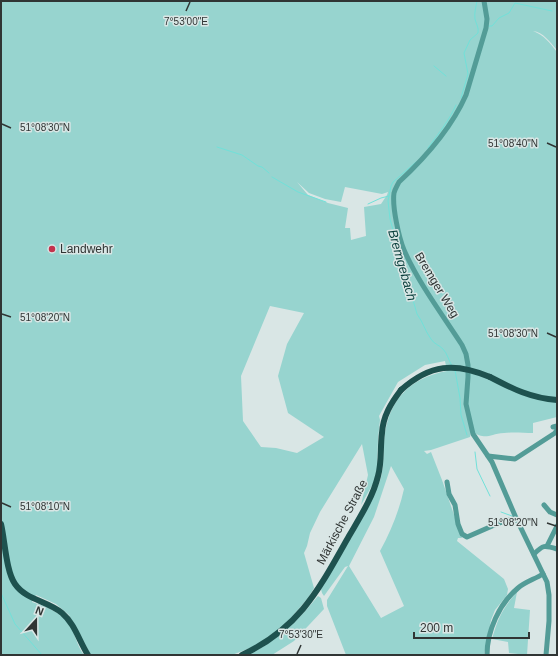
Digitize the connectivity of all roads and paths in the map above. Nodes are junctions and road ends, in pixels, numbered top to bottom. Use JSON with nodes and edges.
{"nodes":[{"id":1,"x":484,"y":1,"type":"edge"},
{"id":2,"x":557,"y":400,"type":"edge"},
{"id":3,"x":556,"y":428,"type":"edge"},
{"id":4,"x":488,"y":456,"type":"junction"},
{"id":5,"x":448,"y":482,"type":"dead end"},
{"id":6,"x":544,"y":505,"type":"dead end"},
{"id":7,"x":557,"y":515,"type":"edge"},
{"id":8,"x":515,"y":516,"type":"junction"},
{"id":9,"x":1,"y":524,"type":"edge"},
{"id":10,"x":557,"y":526,"type":"edge"},
{"id":11,"x":547,"y":546,"type":"junction"},
{"id":12,"x":557,"y":549,"type":"edge"},
{"id":13,"x":534,"y":554,"type":"junction"},
{"id":14,"x":543,"y":574,"type":"junction"},
{"id":15,"x":88,"y":655,"type":"edge"},
{"id":16,"x":242,"y":655,"type":"edge"},
{"id":17,"x":487,"y":655,"type":"edge"},
{"id":18,"x":546,"y":655,"type":"edge"}],
"edges":[{"from":1,"to":4,"type":"street","name":"Bremger Weg"},
{"from":2,"to":16,"type":"main road","name":"Märkische Straße","bridge":true},
{"from":3,"to":4,"type":"street"},
{"from":4,"to":8,"type":"street","name":"Bremger Weg"},
{"from":5,"to":8,"type":"street"},
{"from":6,"to":7,"type":"street"},
{"from":8,"to":13,"type":"street","name":"Bremger Weg"},
{"from":9,"to":15,"type":"main road"},
{"from":10,"to":11,"type":"street"},
{"from":11,"to":12,"type":"street"},
{"from":11,"to":13,"type":"street"},
{"from":13,"to":14,"type":"street","name":"Bremger Weg"},
{"from":14,"to":17,"type":"street"},
{"from":14,"to":18,"type":"street","name":"Bremger Weg"}]}
